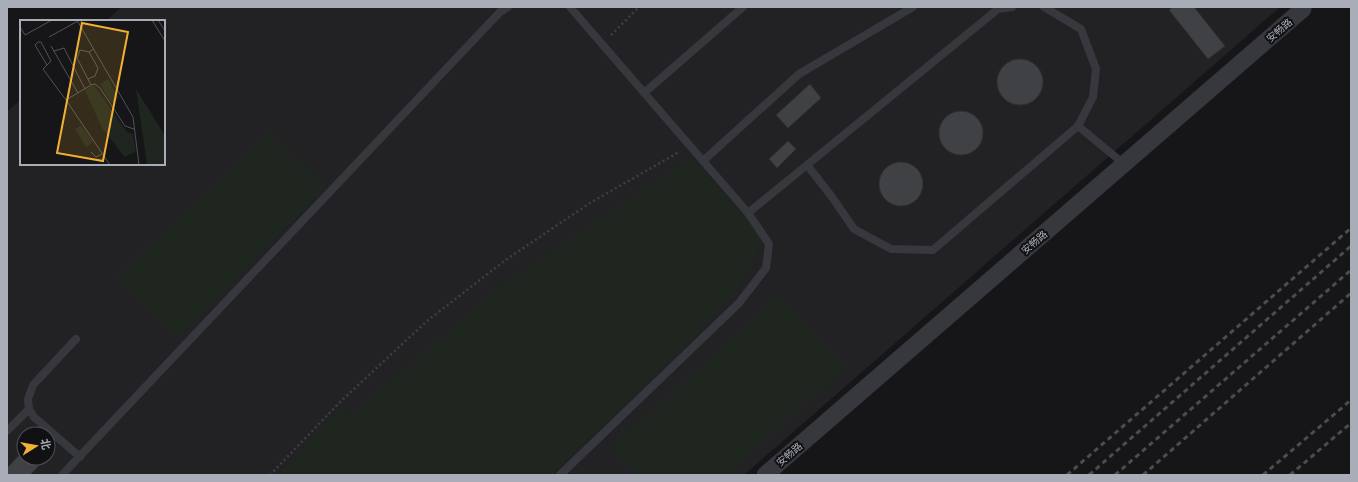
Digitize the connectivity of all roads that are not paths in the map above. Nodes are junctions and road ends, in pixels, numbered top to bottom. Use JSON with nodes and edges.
{"nodes":[{"id":1,"x":508,"y":7,"type":"edge"},
{"id":2,"x":570,"y":7,"type":"edge"},
{"id":3,"x":743,"y":7,"type":"edge"},
{"id":4,"x":913,"y":7,"type":"edge"},
{"id":5,"x":1012,"y":7,"type":"edge"},
{"id":6,"x":1044,"y":7,"type":"edge"},
{"id":7,"x":1305,"y":8,"type":"edge"},
{"id":8,"x":644,"y":93,"type":"junction"},
{"id":9,"x":1078,"y":126,"type":"junction"},
{"id":10,"x":703,"y":160,"type":"junction"},
{"id":11,"x":1124,"y":164,"type":"junction"},
{"id":12,"x":807,"y":165,"type":"junction"},
{"id":13,"x":748,"y":213,"type":"junction"},
{"id":14,"x":76,"y":339,"type":"dead end"},
{"id":15,"x":29,"y":408,"type":"junction"},
{"id":16,"x":7,"y":431,"type":"edge"},
{"id":17,"x":80,"y":457,"type":"junction"},
{"id":18,"x":62,"y":475,"type":"edge"},
{"id":19,"x":560,"y":475,"type":"edge"},
{"id":20,"x":765,"y":475,"type":"edge"}],
"edges":[{"from":1,"to":17,"type":"lane"},
{"from":2,"to":8,"type":"lane"},
{"from":3,"to":8,"type":"lane"},
{"from":4,"to":10,"type":"lane"},
{"from":5,"to":12,"type":"lane"},
{"from":6,"to":9,"type":"lane"},
{"from":7,"to":11,"type":"street","name":"安畅路"},
{"from":8,"to":10,"type":"lane"},
{"from":9,"to":11,"type":"lane"},
{"from":9,"to":12,"type":"lane"},
{"from":10,"to":13,"type":"lane"},
{"from":11,"to":20,"type":"street","name":"安畅路"},
{"from":12,"to":13,"type":"lane"},
{"from":13,"to":19,"type":"lane"},
{"from":14,"to":15,"type":"lane"},
{"from":15,"to":16,"type":"lane"},
{"from":15,"to":17,"type":"lane"},
{"from":17,"to":18,"type":"lane"}]}
